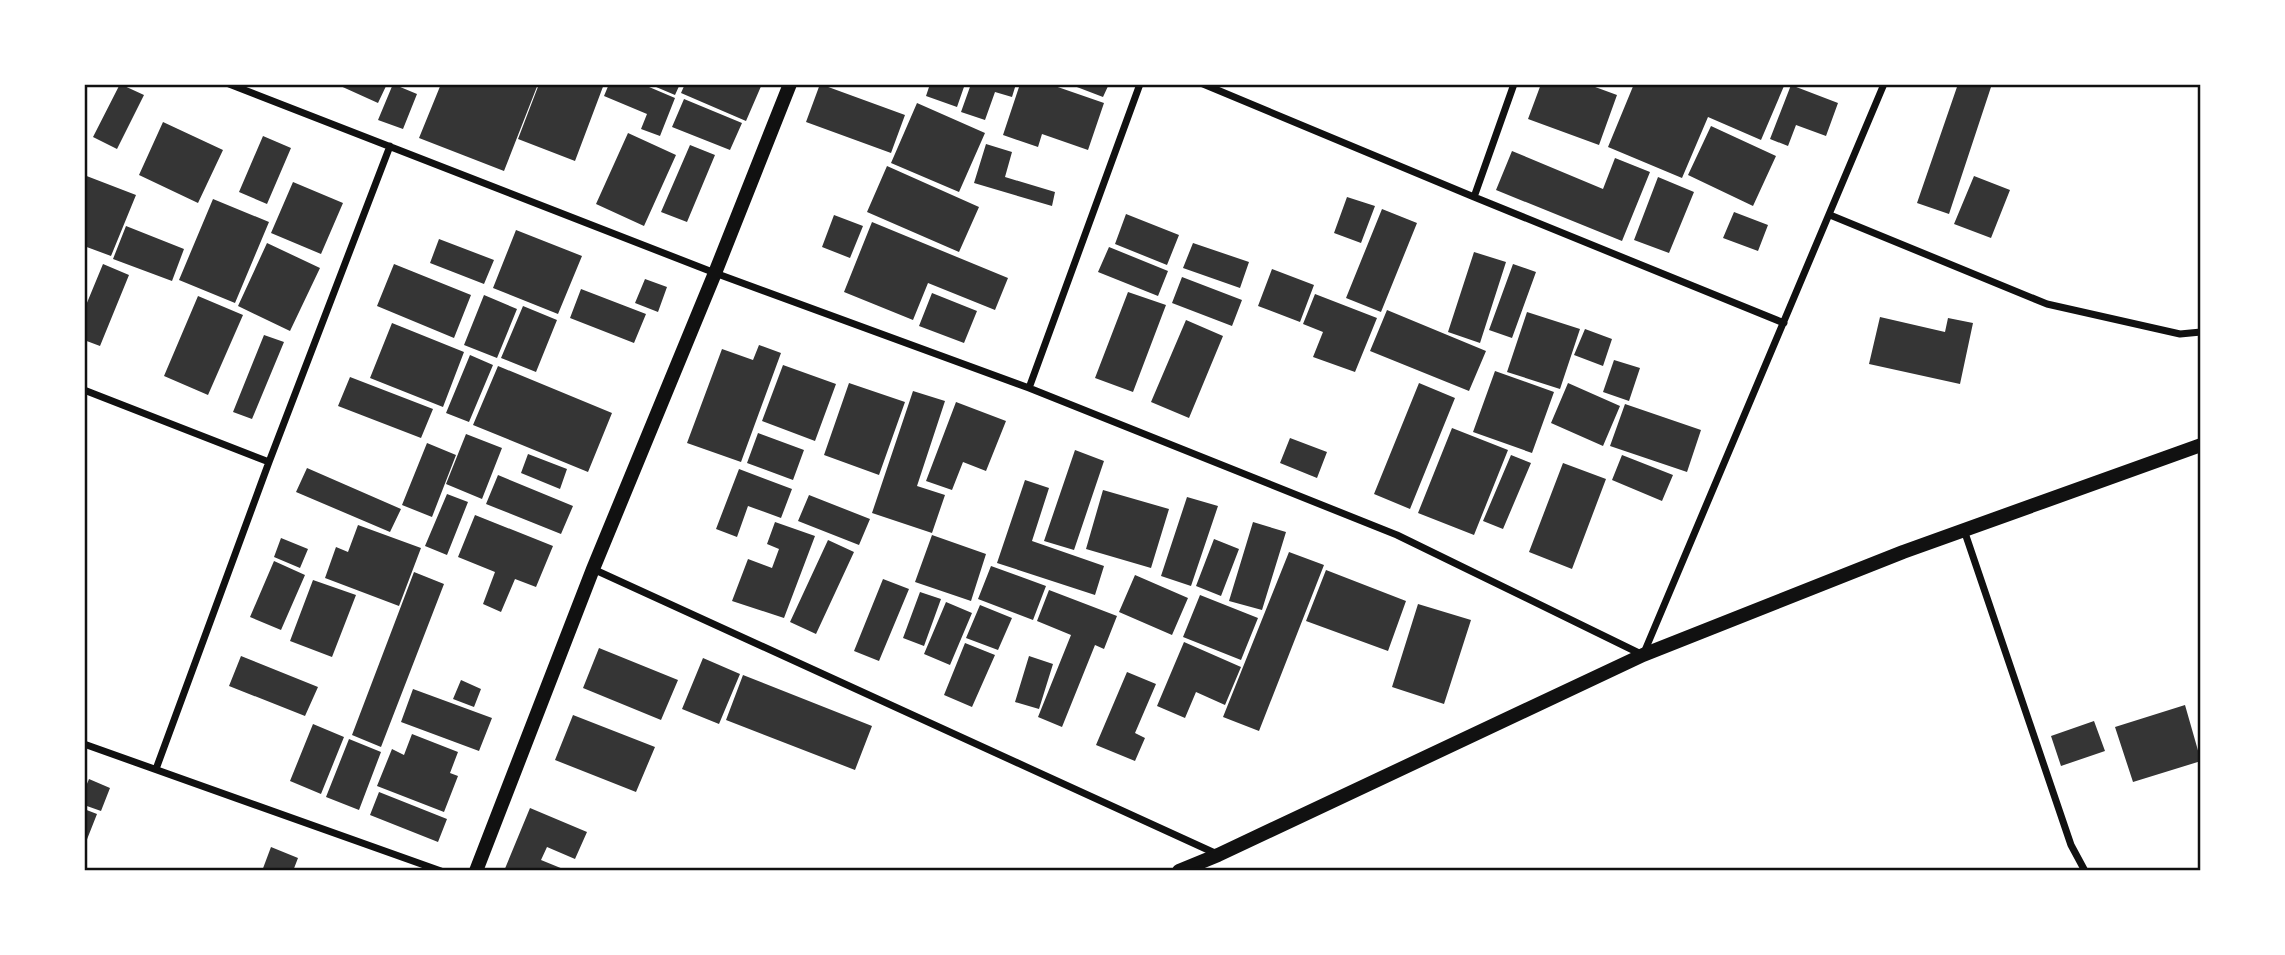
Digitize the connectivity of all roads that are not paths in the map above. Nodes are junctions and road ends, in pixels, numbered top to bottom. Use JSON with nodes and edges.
{"nodes":[{"id":1,"x":229,"y":84,"type":"edge"},
{"id":2,"x":790,"y":84,"type":"edge"},
{"id":3,"x":1140,"y":84,"type":"edge"},
{"id":4,"x":1203,"y":84,"type":"edge"},
{"id":5,"x":1514,"y":84,"type":"edge"},
{"id":6,"x":1884,"y":84,"type":"edge"},
{"id":7,"x":390,"y":146,"type":"junction"},
{"id":8,"x":1474,"y":198,"type":"junction"},
{"id":9,"x":1830,"y":215,"type":"junction"},
{"id":10,"x":715,"y":273,"type":"junction"},
{"id":11,"x":1784,"y":323,"type":"junction"},
{"id":12,"x":2201,"y":332,"type":"edge"},
{"id":13,"x":1029,"y":388,"type":"junction"},
{"id":14,"x":84,"y":390,"type":"edge"},
{"id":15,"x":2201,"y":445,"type":"edge"},
{"id":16,"x":269,"y":462,"type":"junction"},
{"id":17,"x":1964,"y":530,"type":"junction"},
{"id":18,"x":593,"y":569,"type":"junction"},
{"id":19,"x":1643,"y":655,"type":"junction"},
{"id":20,"x":84,"y":744,"type":"edge"},
{"id":21,"x":156,"y":769,"type":"junction"},
{"id":22,"x":1218,"y":855,"type":"junction"},
{"id":23,"x":441,"y":871,"type":"edge"},
{"id":24,"x":476,"y":871,"type":"edge"},
{"id":25,"x":1179,"y":871,"type":"edge"},
{"id":26,"x":2085,"y":871,"type":"edge"}],
"edges":[{"from":1,"to":7,"type":"street"},
{"from":2,"to":10,"type":"main road"},
{"from":3,"to":13,"type":"street"},
{"from":4,"to":8,"type":"street"},
{"from":5,"to":8,"type":"street"},
{"from":6,"to":9,"type":"street"},
{"from":7,"to":10,"type":"street"},
{"from":7,"to":16,"type":"street"},
{"from":8,"to":11,"type":"street"},
{"from":9,"to":11,"type":"street"},
{"from":9,"to":12,"type":"street"},
{"from":10,"to":13,"type":"street"},
{"from":10,"to":18,"type":"main road"},
{"from":11,"to":19,"type":"street"},
{"from":13,"to":19,"type":"street"},
{"from":14,"to":16,"type":"street"},
{"from":15,"to":17,"type":"main road"},
{"from":16,"to":21,"type":"street"},
{"from":17,"to":19,"type":"main road"},
{"from":17,"to":26,"type":"street"},
{"from":18,"to":22,"type":"street"},
{"from":18,"to":24,"type":"main road"},
{"from":19,"to":22,"type":"main road"},
{"from":20,"to":21,"type":"street"},
{"from":21,"to":23,"type":"street"},
{"from":22,"to":25,"type":"main road"}]}
